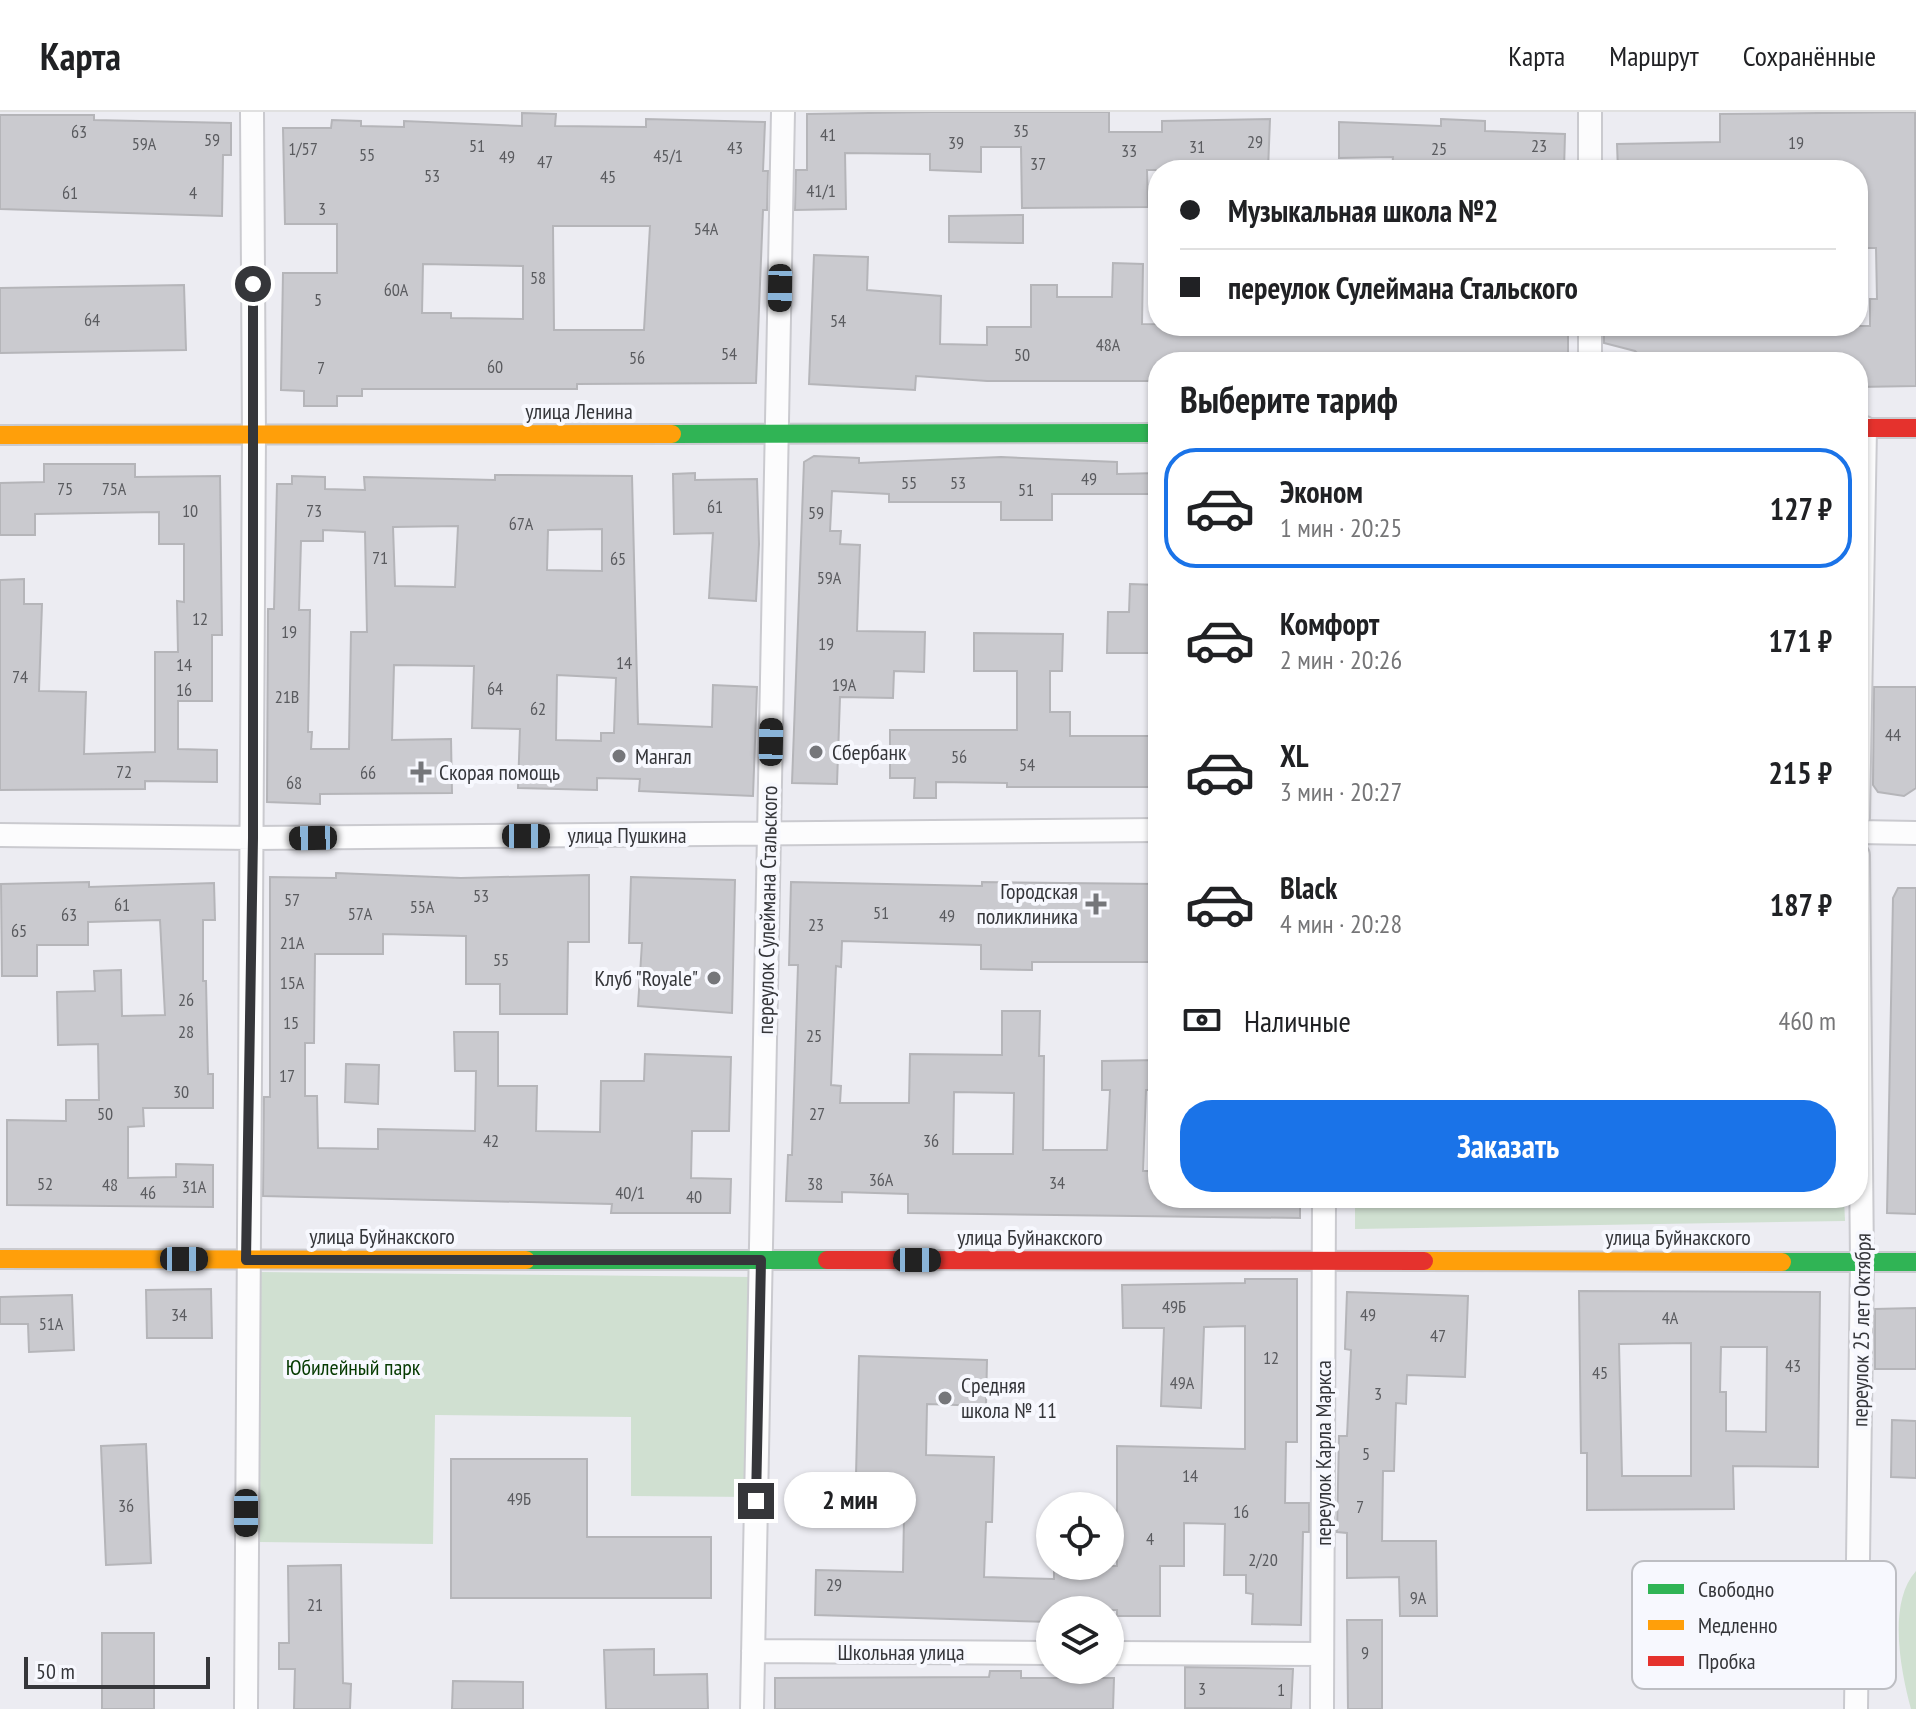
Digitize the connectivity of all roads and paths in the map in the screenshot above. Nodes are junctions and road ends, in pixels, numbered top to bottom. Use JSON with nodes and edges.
{"nodes":[{"id":1,"x":252,"y":112,"type":"edge"},
{"id":2,"x":783,"y":112,"type":"edge"},
{"id":3,"x":1590,"y":112,"type":"edge"},
{"id":4,"x":1590,"y":160,"type":"edge"},
{"id":5,"x":1868,"y":428,"type":"edge"},
{"id":6,"x":1916,"y":428,"type":"edge"},
{"id":7,"x":1148,"y":433,"type":"edge"},
{"id":8,"x":0,"y":435,"type":"edge"},
{"id":9,"x":777,"y":435,"type":"junction"},
{"id":10,"x":254,"y":436,"type":"junction"},
{"id":11,"x":1148,"y":830,"type":"edge"},
{"id":12,"x":1868,"y":832,"type":"edge"},
{"id":13,"x":1916,"y":833,"type":"edge"},
{"id":14,"x":769,"y":834,"type":"junction"},
{"id":15,"x":0,"y":835,"type":"edge"},
{"id":16,"x":253,"y":838,"type":"junction"},
{"id":17,"x":1324,"y":1208,"type":"edge"},
{"id":18,"x":1861,"y":1208,"type":"edge"},
{"id":19,"x":0,"y":1259,"type":"edge"},
{"id":20,"x":246,"y":1260,"type":"junction"},
{"id":21,"x":761,"y":1260,"type":"junction"},
{"id":22,"x":1324,"y":1261,"type":"junction"},
{"id":23,"x":1862,"y":1262,"type":"junction"},
{"id":24,"x":1916,"y":1262,"type":"edge"},
{"id":25,"x":1858,"y":1561,"type":"edge"},
{"id":26,"x":753,"y":1651,"type":"junction"},
{"id":27,"x":1036,"y":1653,"type":"edge"},
{"id":28,"x":1124,"y":1653,"type":"edge"},
{"id":29,"x":1322,"y":1654,"type":"junction"},
{"id":30,"x":1856,"y":1689,"type":"edge"},
{"id":31,"x":246,"y":1709,"type":"edge"},
{"id":32,"x":752,"y":1709,"type":"edge"},
{"id":33,"x":1322,"y":1709,"type":"edge"},
{"id":34,"x":1856,"y":1709,"type":"edge"}],
"edges":[{"from":1,"to":10,"type":"street"},
{"from":2,"to":9,"type":"street","name":"переулок Сулеймана Стальского"},
{"from":3,"to":4,"type":"street"},
{"from":5,"to":6,"type":"street"},
{"from":7,"to":9,"type":"street","name":"улица Ленина"},
{"from":8,"to":10,"type":"street","name":"улица Ленина"},
{"from":9,"to":10,"type":"street","name":"улица Ленина"},
{"from":9,"to":14,"type":"street","name":"переулок Сулеймана Стальского"},
{"from":10,"to":16,"type":"street"},
{"from":11,"to":14,"type":"street","name":"улица Пушкина"},
{"from":12,"to":13,"type":"street"},
{"from":14,"to":16,"type":"street","name":"улица Пушкина"},
{"from":14,"to":21,"type":"street","name":"переулок Сулеймана Стальского"},
{"from":15,"to":16,"type":"street","name":"улица Пушкина"},
{"from":16,"to":20,"type":"street"},
{"from":17,"to":22,"type":"street","name":"переулок Карла Маркса"},
{"from":18,"to":23,"type":"street","name":"переулок 25 лет Октября"},
{"from":19,"to":20,"type":"street","name":"улица Буйнакского"},
{"from":20,"to":21,"type":"street","name":"улица Буйнакского"},
{"from":20,"to":31,"type":"street"},
{"from":21,"to":22,"type":"street","name":"улица Буйнакского"},
{"from":21,"to":26,"type":"street","name":"переулок Сулеймана Стальского"},
{"from":22,"to":23,"type":"street","name":"улица Буйнакского"},
{"from":22,"to":29,"type":"street","name":"переулок Карла Маркса"},
{"from":23,"to":24,"type":"street","name":"улица Буйнакского"},
{"from":23,"to":25,"type":"street","name":"переулок 25 лет Октября"},
{"from":26,"to":27,"type":"street","name":"Школьная улица"},
{"from":26,"to":32,"type":"street","name":"переулок Сулеймана Стальского"},
{"from":28,"to":29,"type":"street"},
{"from":29,"to":33,"type":"street","name":"переулок Карла Маркса"},
{"from":30,"to":34,"type":"street","name":"переулок 25 лет Октября"}]}
